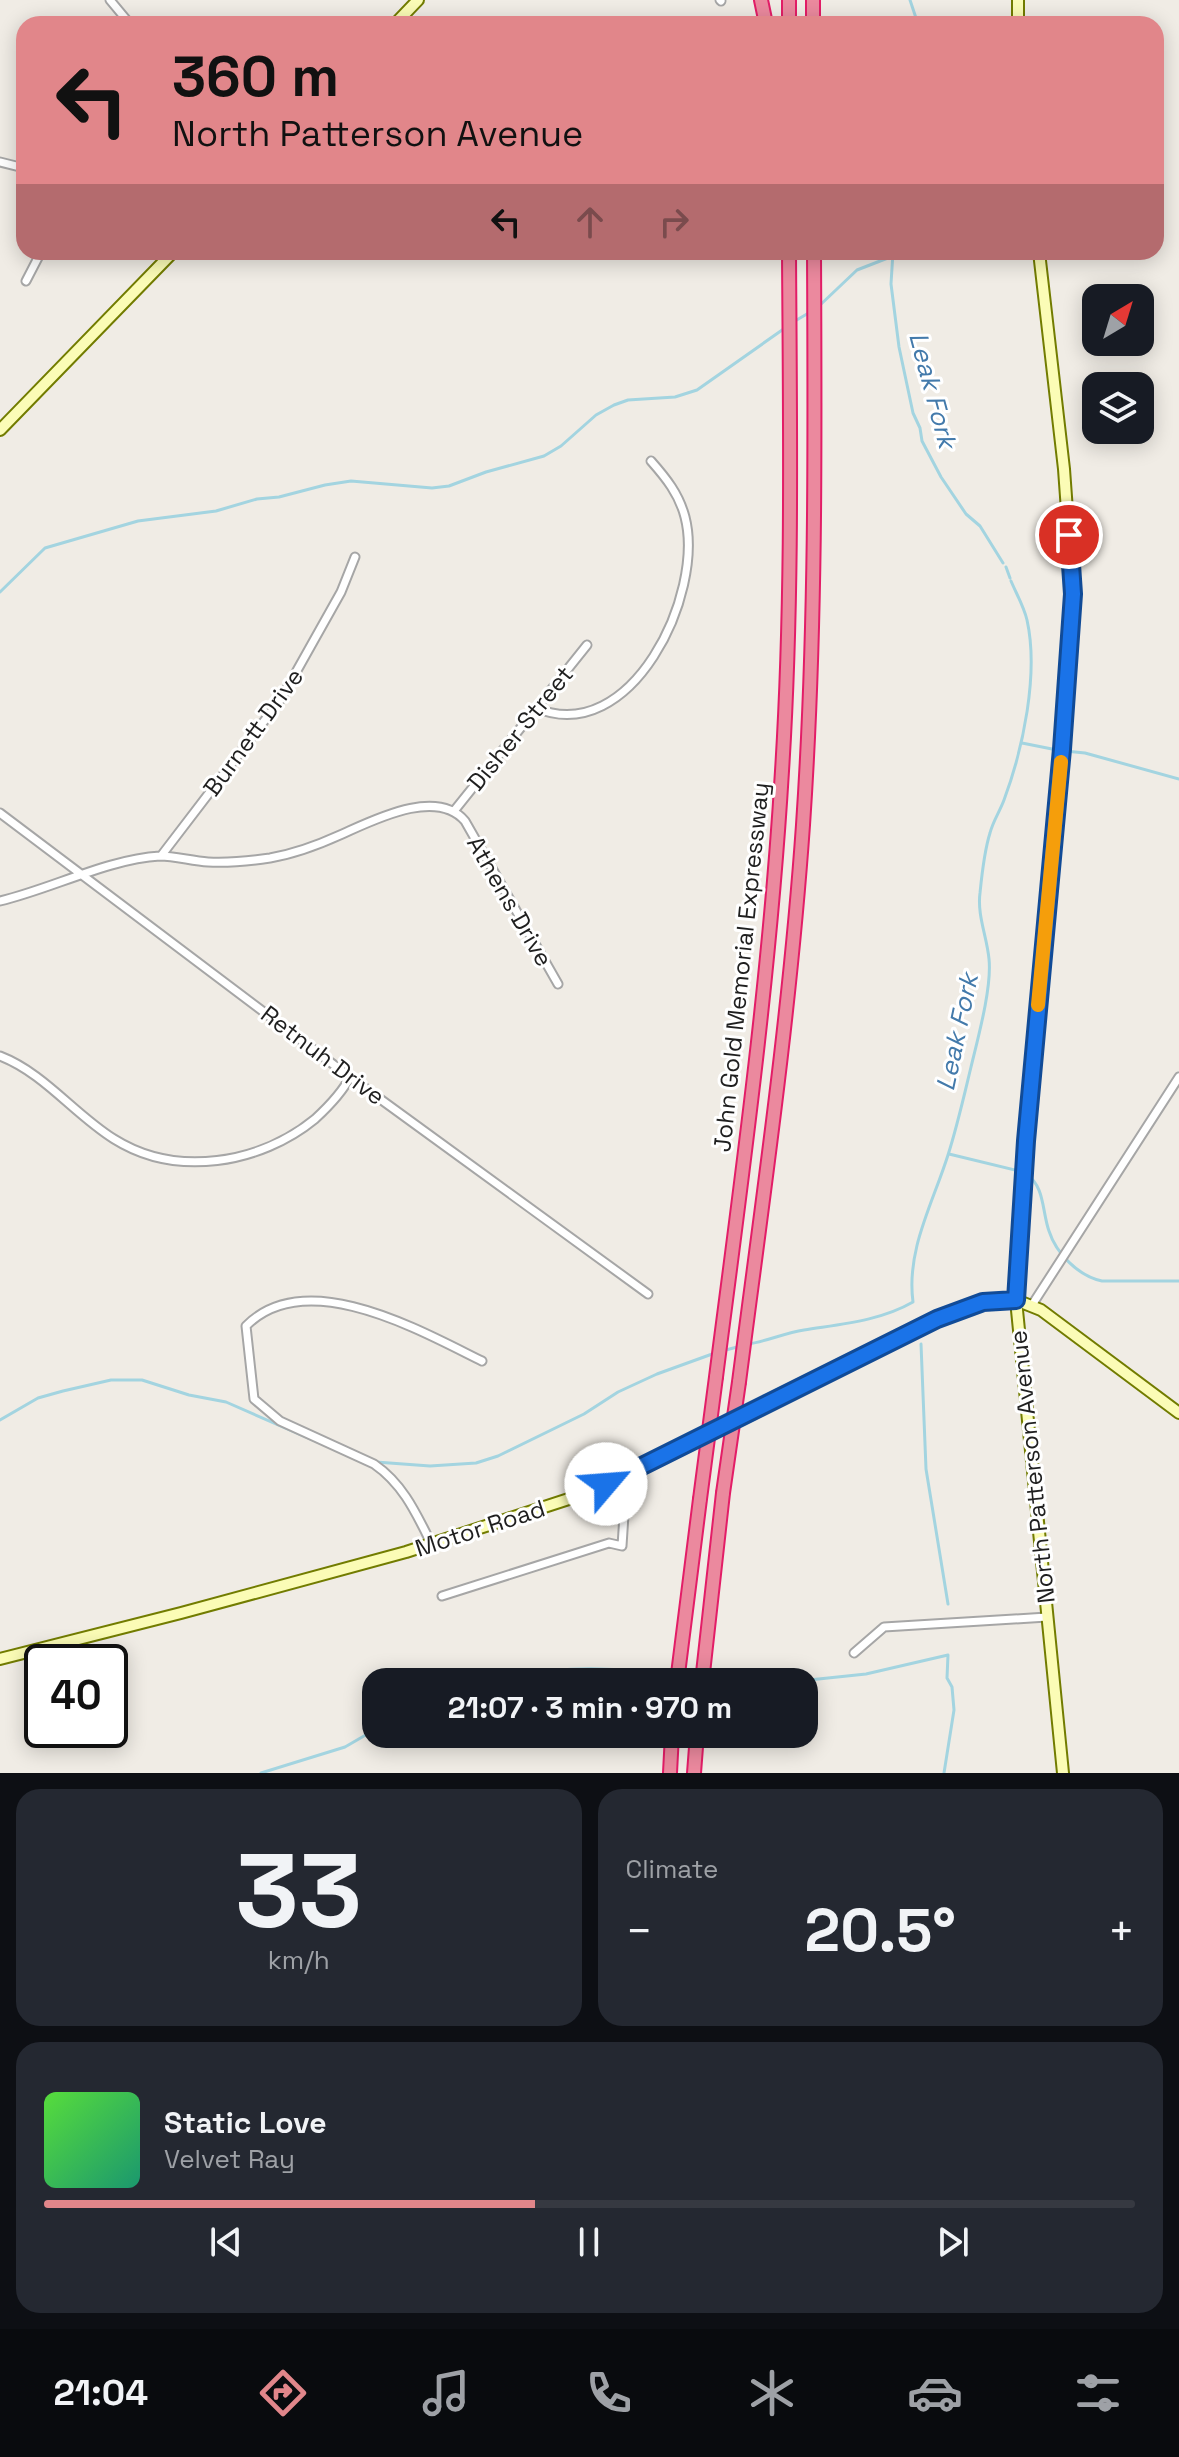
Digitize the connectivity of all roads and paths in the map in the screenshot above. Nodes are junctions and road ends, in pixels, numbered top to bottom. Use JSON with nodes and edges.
{"nodes":[{"id":1,"x":110,"y":0,"type":"edge"},
{"id":2,"x":418,"y":0,"type":"edge"},
{"id":3,"x":123,"y":16,"type":"edge"},
{"id":4,"x":403,"y":16,"type":"edge"},
{"id":5,"x":37,"y":260,"type":"edge"},
{"id":6,"x":165,"y":260,"type":"edge"},
{"id":7,"x":789,"y":260,"type":"edge"},
{"id":8,"x":814,"y":260,"type":"edge"},
{"id":9,"x":1040,"y":260,"type":"edge"},
{"id":10,"x":26,"y":281,"type":"dead end"},
{"id":11,"x":0,"y":430,"type":"edge"},
{"id":12,"x":651,"y":461,"type":"dead end"},
{"id":13,"x":355,"y":557,"type":"dead end"},
{"id":14,"x":587,"y":645,"type":"dead end"},
{"id":15,"x":536,"y":708,"type":"junction"},
{"id":16,"x":454,"y":811,"type":"junction"},
{"id":17,"x":0,"y":813,"type":"edge"},
{"id":18,"x":161,"y":856,"type":"junction"},
{"id":19,"x":83,"y":875,"type":"junction"},
{"id":20,"x":0,"y":901,"type":"edge"},
{"id":21,"x":558,"y":984,"type":"dead end"},
{"id":22,"x":0,"y":1056,"type":"edge"},
{"id":23,"x":350,"y":1077,"type":"junction"},
{"id":24,"x":1179,"y":1077,"type":"edge"},
{"id":25,"x":648,"y":1294,"type":"dead end"},
{"id":26,"x":1016,"y":1300,"type":"junction"},
{"id":27,"x":1032,"y":1305,"type":"junction"},
{"id":28,"x":482,"y":1361,"type":"dead end"},
{"id":29,"x":1179,"y":1413,"type":"edge"},
{"id":30,"x":609,"y":1482,"type":"junction"},
{"id":31,"x":431,"y":1543,"type":"junction"},
{"id":32,"x":442,"y":1596,"type":"dead end"},
{"id":33,"x":1047,"y":1617,"type":"junction"},
{"id":34,"x":854,"y":1653,"type":"dead end"},
{"id":35,"x":0,"y":1659,"type":"edge"},
{"id":36,"x":679,"y":1668,"type":"edge"},
{"id":37,"x":704,"y":1668,"type":"edge"},
{"id":38,"x":671,"y":1748,"type":"edge"},
{"id":39,"x":696,"y":1748,"type":"edge"},
{"id":40,"x":670,"y":1773,"type":"edge"},
{"id":41,"x":694,"y":1773,"type":"edge"},
{"id":42,"x":1063,"y":1773,"type":"edge"}],
"edges":[{"from":1,"to":3,"type":"street"},
{"from":2,"to":4,"type":"main road"},
{"from":5,"to":10,"type":"street"},
{"from":6,"to":11,"type":"main road"},
{"from":7,"to":36,"type":"highway","name":"John Gold Memorial Expressway","bridge":true},
{"from":8,"to":37,"type":"highway","name":"John Gold Memorial Expressway","bridge":true},
{"from":9,"to":26,"type":"main road","name":"North Patterson Avenue"},
{"from":12,"to":15,"type":"street"},
{"from":13,"to":18,"type":"street","name":"Burnett Drive"},
{"from":14,"to":15,"type":"street","name":"Disher Street"},
{"from":15,"to":16,"type":"street","name":"Disher Street"},
{"from":16,"to":18,"type":"street","name":"Athens Drive"},
{"from":16,"to":21,"type":"street","name":"Athens Drive"},
{"from":17,"to":19,"type":"street","name":"Retnuh Drive"},
{"from":18,"to":19,"type":"street","name":"Athens Drive"},
{"from":19,"to":20,"type":"street","name":"Athens Drive"},
{"from":19,"to":23,"type":"street","name":"Retnuh Drive"},
{"from":22,"to":23,"type":"street"},
{"from":23,"to":25,"type":"street","name":"Retnuh Drive"},
{"from":24,"to":27,"type":"street"},
{"from":26,"to":27,"type":"main road","name":"Motor Road"},
{"from":26,"to":30,"type":"main road","name":"Motor Road"},
{"from":26,"to":33,"type":"main road","name":"North Patterson Avenue"},
{"from":27,"to":29,"type":"main road","name":"Motor Road"},
{"from":28,"to":31,"type":"street"},
{"from":30,"to":31,"type":"main road","name":"Motor Road"},
{"from":30,"to":32,"type":"street"},
{"from":31,"to":35,"type":"main road","name":"Motor Road"},
{"from":33,"to":34,"type":"street"},
{"from":33,"to":42,"type":"main road","name":"North Patterson Avenue"},
{"from":38,"to":40,"type":"highway"},
{"from":39,"to":41,"type":"highway"}]}
